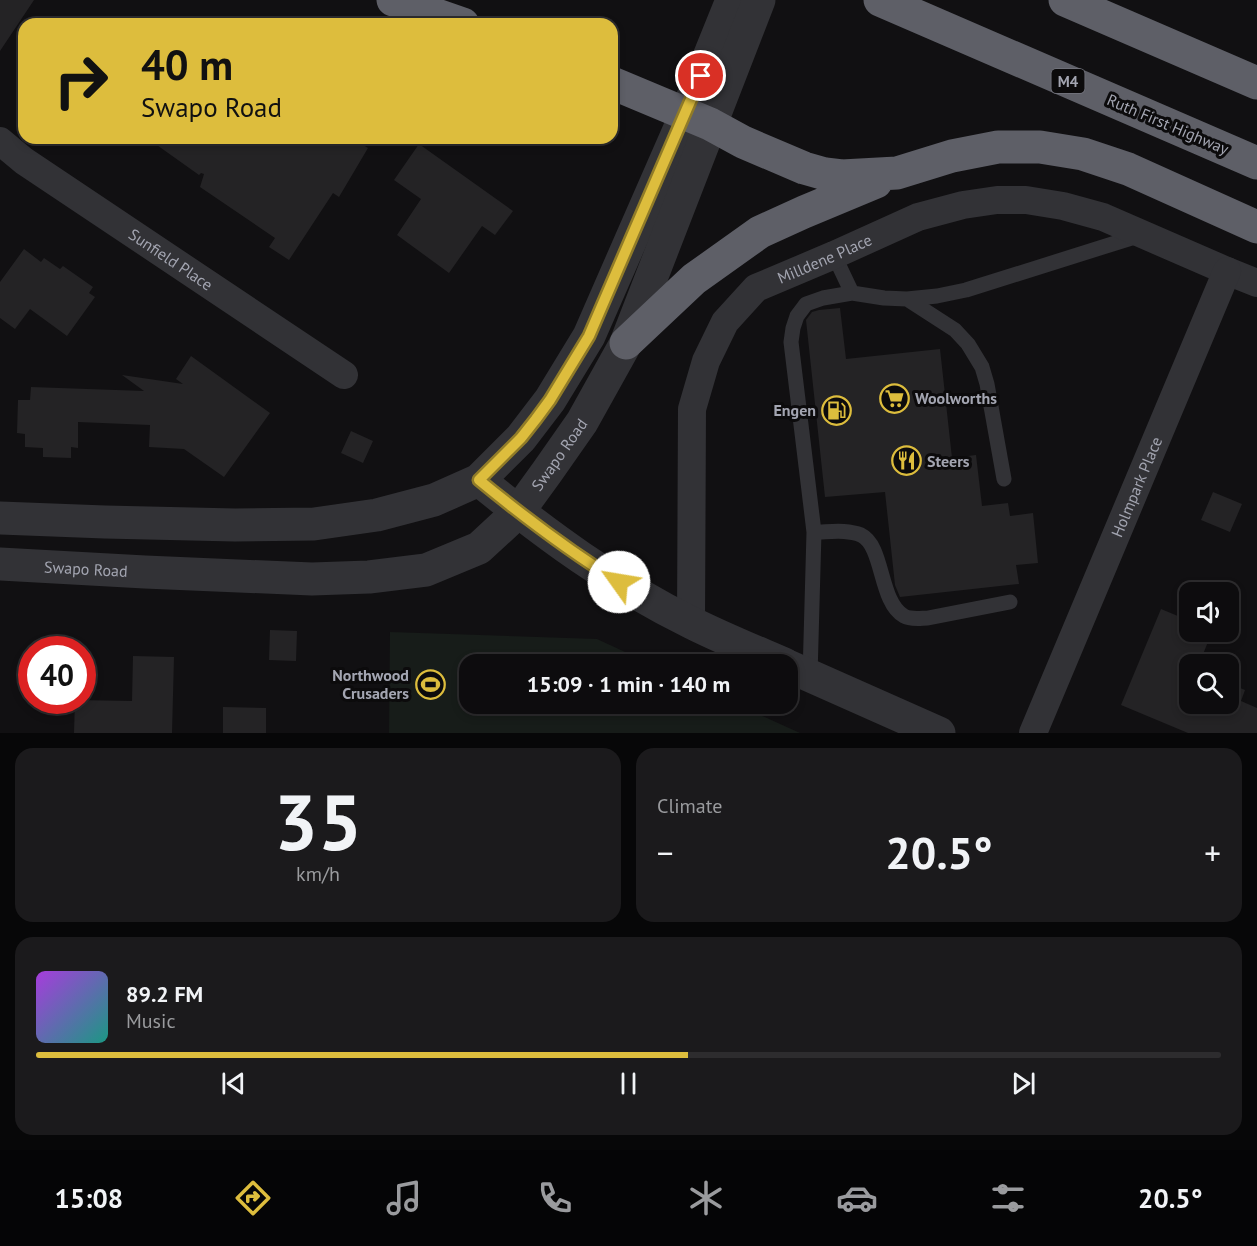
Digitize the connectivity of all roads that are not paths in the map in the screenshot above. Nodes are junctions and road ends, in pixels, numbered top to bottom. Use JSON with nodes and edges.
{"nodes":[{"id":1,"x":393,"y":0,"type":"edge"},
{"id":2,"x":880,"y":0,"type":"edge"},
{"id":3,"x":1065,"y":0,"type":"edge"},
{"id":4,"x":744,"y":3,"type":"edge"},
{"id":5,"x":446,"y":18,"type":"edge"},
{"id":6,"x":1257,"y":83,"type":"edge"},
{"id":7,"x":618,"y":86,"type":"edge"},
{"id":8,"x":698,"y":119,"type":"junction"},
{"id":9,"x":0,"y":141,"type":"edge"},
{"id":10,"x":1257,"y":163,"type":"edge"},
{"id":11,"x":897,"y":173,"type":"junction"},
{"id":12,"x":1257,"y":227,"type":"edge"},
{"id":13,"x":1142,"y":234,"type":"junction"},
{"id":14,"x":834,"y":255,"type":"junction"},
{"id":15,"x":1227,"y":272,"type":"junction"},
{"id":16,"x":1257,"y":283,"type":"edge"},
{"id":17,"x":852,"y":293,"type":"junction"},
{"id":18,"x":907,"y":298,"type":"junction"},
{"id":19,"x":626,"y":343,"type":"junction"},
{"id":20,"x":344,"y":375,"type":"dead end"},
{"id":21,"x":1004,"y":479,"type":"dead end"},
{"id":22,"x":479,"y":480,"type":"junction"},
{"id":23,"x":518,"y":512,"type":"junction"},
{"id":24,"x":0,"y":518,"type":"edge"},
{"id":25,"x":814,"y":532,"type":"junction"},
{"id":26,"x":0,"y":564,"type":"edge"},
{"id":27,"x":1010,"y":602,"type":"dead end"},
{"id":28,"x":691,"y":623,"type":"junction"},
{"id":29,"x":760,"y":654,"type":"edge"},
{"id":30,"x":796,"y":654,"type":"edge"},
{"id":31,"x":798,"y":671,"type":"edge"},
{"id":32,"x":939,"y":733,"type":"edge"},
{"id":33,"x":1033,"y":733,"type":"edge"}],
"edges":[{"from":1,"to":5,"type":"highway"},
{"from":2,"to":10,"type":"highway","name":"Ruth First Highway","number":"M4"},
{"from":3,"to":6,"type":"highway"},
{"from":4,"to":8,"type":"street","name":"Swapo Road"},
{"from":7,"to":8,"type":"highway"},
{"from":8,"to":11,"type":"highway"},
{"from":8,"to":19,"type":"street","name":"Swapo Road"},
{"from":8,"to":22,"type":"street","name":"Swapo Road"},
{"from":9,"to":20,"type":"street","name":"Sunfield Place"},
{"from":11,"to":12,"type":"highway"},
{"from":11,"to":19,"type":"highway"},
{"from":13,"to":14,"type":"street","name":"Milldene Place"},
{"from":13,"to":15,"type":"street","name":"Milldene Place"},
{"from":13,"to":18,"type":"lane"},
{"from":14,"to":17,"type":"lane"},
{"from":14,"to":28,"type":"street","name":"Milldene Place"},
{"from":15,"to":16,"type":"street"},
{"from":15,"to":33,"type":"street","name":"Holmpark Place"},
{"from":17,"to":18,"type":"lane"},
{"from":17,"to":25,"type":"lane"},
{"from":18,"to":21,"type":"lane"},
{"from":19,"to":23,"type":"street","name":"Swapo Road"},
{"from":22,"to":23,"type":"street"},
{"from":22,"to":24,"type":"street","name":"Swapo Road"},
{"from":23,"to":26,"type":"street","name":"Swapo Road"},
{"from":23,"to":28,"type":"street"},
{"from":25,"to":27,"type":"lane"},
{"from":25,"to":30,"type":"lane"},
{"from":28,"to":29,"type":"street"},
{"from":31,"to":32,"type":"street"}]}
